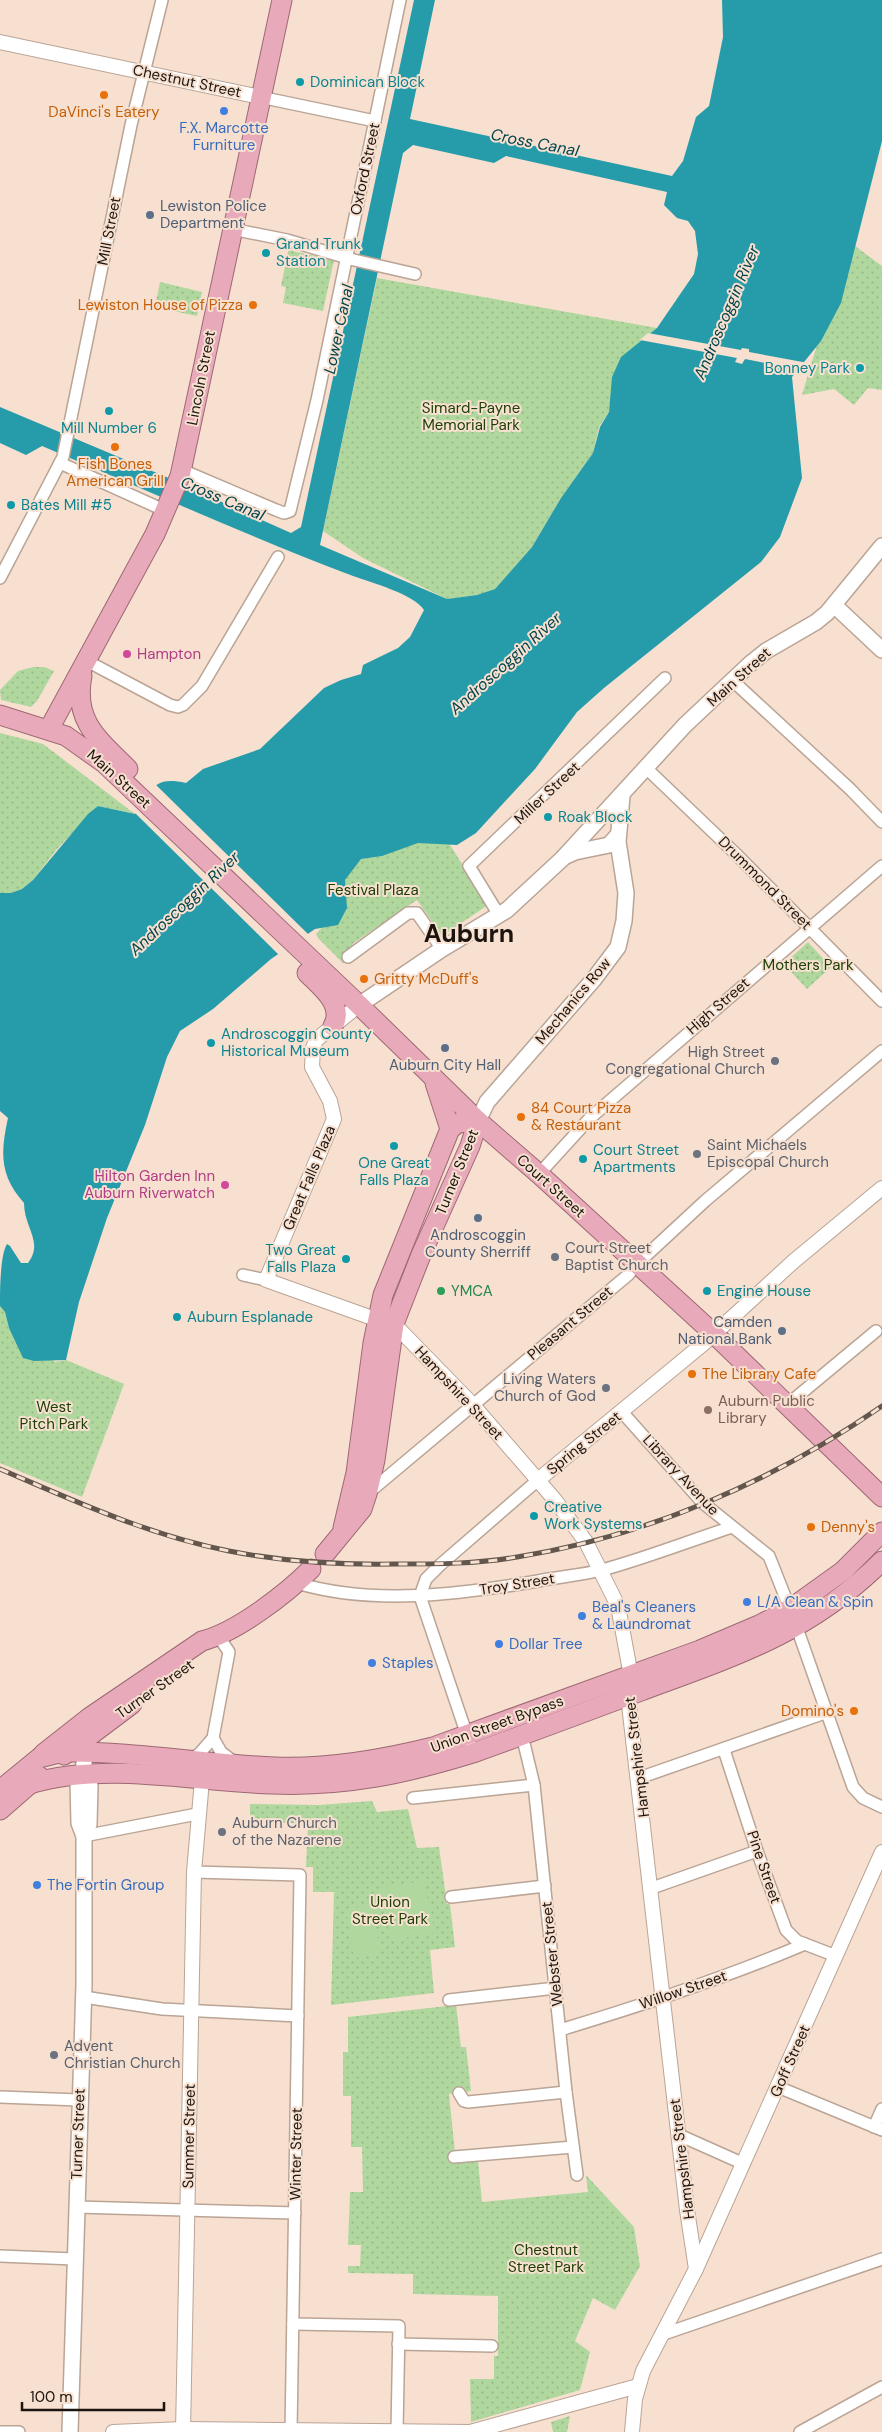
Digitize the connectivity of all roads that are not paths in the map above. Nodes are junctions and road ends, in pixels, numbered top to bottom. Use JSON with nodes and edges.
{"nodes":[{"id":1,"x":162,"y":0,"type":"edge"},
{"id":2,"x":282,"y":0,"type":"edge"},
{"id":3,"x":400,"y":0,"type":"edge"},
{"id":4,"x":0,"y":42,"type":"edge"},
{"id":5,"x":143,"y":72,"type":"junction"},
{"id":6,"x":260,"y":96,"type":"junction"},
{"id":7,"x":375,"y":121,"type":"junction"},
{"id":8,"x":232,"y":229,"type":"junction"},
{"id":9,"x":350,"y":259,"type":"junction"},
{"id":10,"x":415,"y":274,"type":"dead end"},
{"id":11,"x":62,"y":460,"type":"junction"},
{"id":12,"x":181,"y":473,"type":"junction"},
{"id":13,"x":167,"y":509,"type":"junction"},
{"id":14,"x":882,"y":546,"type":"edge"},
{"id":15,"x":278,"y":557,"type":"dead end"},
{"id":16,"x":0,"y":578,"type":"edge"},
{"id":17,"x":834,"y":605,"type":"junction"},
{"id":18,"x":882,"y":650,"type":"edge"},
{"id":19,"x":85,"y":660,"type":"junction"},
{"id":20,"x":665,"y":678,"type":"dead end"},
{"id":21,"x":733,"y":682,"type":"junction"},
{"id":22,"x":0,"y":715,"type":"edge"},
{"id":23,"x":49,"y":729,"type":"junction"},
{"id":24,"x":646,"y":767,"type":"junction"},
{"id":25,"x":125,"y":775,"type":"junction"},
{"id":26,"x":622,"y":796,"type":"junction"},
{"id":27,"x":598,"y":819,"type":"junction"},
{"id":28,"x":882,"y":822,"type":"edge"},
{"id":29,"x":618,"y":835,"type":"junction"},
{"id":30,"x":562,"y":859,"type":"junction"},
{"id":31,"x":882,"y":866,"type":"edge"},
{"id":32,"x":220,"y":874,"type":"joint"},
{"id":33,"x":499,"y":915,"type":"junction"},
{"id":34,"x":811,"y":928,"type":"junction"},
{"id":35,"x":442,"y":949,"type":"junction"},
{"id":36,"x":348,"y":957,"type":"dead end"},
{"id":37,"x":306,"y":964,"type":"junction"},
{"id":38,"x":882,"y":1001,"type":"edge"},
{"id":39,"x":359,"y":1005,"type":"junction"},
{"id":40,"x":333,"y":1026,"type":"junction"},
{"id":41,"x":313,"y":1048,"type":"junction"},
{"id":42,"x":882,"y":1051,"type":"edge"},
{"id":43,"x":433,"y":1078,"type":"junction"},
{"id":44,"x":478,"y":1122,"type":"junction"},
{"id":45,"x":450,"y":1129,"type":"junction"},
{"id":46,"x":539,"y":1174,"type":"junction"},
{"id":47,"x":882,"y":1188,"type":"edge"},
{"id":48,"x":637,"y":1264,"type":"junction"},
{"id":49,"x":243,"y":1276,"type":"dead end"},
{"id":50,"x":266,"y":1280,"type":"junction"},
{"id":51,"x":386,"y":1322,"type":"junction"},
{"id":52,"x":876,"y":1331,"type":"dead end"},
{"id":53,"x":713,"y":1333,"type":"junction"},
{"id":54,"x":472,"y":1404,"type":"junction"},
{"id":55,"x":787,"y":1405,"type":"junction"},
{"id":56,"x":622,"y":1412,"type":"junction"},
{"id":57,"x":538,"y":1480,"type":"junction"},
{"id":58,"x":367,"y":1494,"type":"junction"},
{"id":59,"x":882,"y":1497,"type":"edge"},
{"id":60,"x":732,"y":1527,"type":"junction"},
{"id":61,"x":882,"y":1532,"type":"edge"},
{"id":62,"x":341,"y":1534,"type":"junction"},
{"id":63,"x":325,"y":1554,"type":"dead end"},
{"id":64,"x":882,"y":1561,"type":"edge"},
{"id":65,"x":311,"y":1569,"type":"dead end"},
{"id":66,"x":601,"y":1570,"type":"junction"},
{"id":67,"x":297,"y":1583,"type":"junction"},
{"id":68,"x":420,"y":1596,"type":"junction"},
{"id":69,"x":790,"y":1609,"type":"junction"},
{"id":70,"x":797,"y":1628,"type":"junction"},
{"id":71,"x":219,"y":1636,"type":"junction"},
{"id":72,"x":631,"y":1676,"type":"junction"},
{"id":73,"x":628,"y":1696,"type":"junction"},
{"id":74,"x":825,"y":1713,"type":"junction"},
{"id":75,"x":522,"y":1735,"type":"junction"},
{"id":76,"x":467,"y":1736,"type":"junction"},
{"id":77,"x":212,"y":1738,"type":"junction"},
{"id":78,"x":82,"y":1740,"type":"junction"},
{"id":79,"x":724,"y":1750,"type":"junction"},
{"id":80,"x":473,"y":1753,"type":"junction"},
{"id":81,"x":188,"y":1760,"type":"junction"},
{"id":82,"x":32,"y":1762,"type":"junction"},
{"id":83,"x":237,"y":1764,"type":"junction"},
{"id":84,"x":83,"y":1774,"type":"junction"},
{"id":85,"x":640,"y":1778,"type":"junction"},
{"id":86,"x":202,"y":1780,"type":"junction"},
{"id":87,"x":30,"y":1784,"type":"junction"},
{"id":88,"x":534,"y":1785,"type":"junction"},
{"id":89,"x":0,"y":1790,"type":"edge"},
{"id":90,"x":413,"y":1798,"type":"dead end"},
{"id":91,"x":882,"y":1807,"type":"edge"},
{"id":92,"x":0,"y":1810,"type":"edge"},
{"id":93,"x":198,"y":1814,"type":"junction"},
{"id":94,"x":84,"y":1836,"type":"junction"},
{"id":95,"x":757,"y":1851,"type":"junction"},
{"id":96,"x":882,"y":1852,"type":"edge"},
{"id":97,"x":194,"y":1872,"type":"junction"},
{"id":98,"x":545,"y":1886,"type":"junction"},
{"id":99,"x":652,"y":1888,"type":"junction"},
{"id":100,"x":451,"y":1897,"type":"dead end"},
{"id":101,"x":805,"y":1944,"type":"junction"},
{"id":102,"x":836,"y":1956,"type":"junction"},
{"id":103,"x":556,"y":1988,"type":"junction"},
{"id":104,"x":84,"y":1997,"type":"junction"},
{"id":105,"x":663,"y":1997,"type":"junction"},
{"id":106,"x":449,"y":2000,"type":"dead end"},
{"id":107,"x":191,"y":2011,"type":"junction"},
{"id":108,"x":298,"y":2016,"type":"junction"},
{"id":109,"x":560,"y":2030,"type":"junction"},
{"id":110,"x":778,"y":2086,"type":"junction"},
{"id":111,"x":566,"y":2092,"type":"junction"},
{"id":112,"x":459,"y":2093,"type":"dead end"},
{"id":113,"x":0,"y":2097,"type":"edge"},
{"id":114,"x":79,"y":2100,"type":"junction"},
{"id":115,"x":882,"y":2108,"type":"edge"},
{"id":116,"x":878,"y":2129,"type":"edge"},
{"id":117,"x":679,"y":2135,"type":"junction"},
{"id":118,"x":573,"y":2147,"type":"junction"},
{"id":119,"x":454,"y":2157,"type":"dead end"},
{"id":120,"x":744,"y":2164,"type":"junction"},
{"id":121,"x":577,"y":2174,"type":"dead end"},
{"id":122,"x":76,"y":2206,"type":"junction"},
{"id":123,"x":188,"y":2210,"type":"junction"},
{"id":124,"x":295,"y":2213,"type":"junction"},
{"id":125,"x":0,"y":2256,"type":"edge"},
{"id":126,"x":74,"y":2259,"type":"junction"},
{"id":127,"x":882,"y":2259,"type":"edge"},
{"id":128,"x":696,"y":2269,"type":"junction"},
{"id":129,"x":293,"y":2324,"type":"junction"},
{"id":130,"x":661,"y":2335,"type":"junction"},
{"id":131,"x":398,"y":2344,"type":"junction"},
{"id":132,"x":492,"y":2346,"type":"dead end"},
{"id":133,"x":638,"y":2386,"type":"junction"},
{"id":134,"x":882,"y":2387,"type":"edge"},
{"id":135,"x":183,"y":2430,"type":"edge"},
{"id":136,"x":291,"y":2431,"type":"edge"},
{"id":137,"x":397,"y":2431,"type":"edge"},
{"id":138,"x":0,"y":2432,"type":"edge"},
{"id":139,"x":19,"y":2432,"type":"edge"},
{"id":140,"x":70,"y":2432,"type":"edge"},
{"id":141,"x":113,"y":2432,"type":"edge"},
{"id":142,"x":373,"y":2432,"type":"edge"},
{"id":143,"x":632,"y":2432,"type":"edge"},
{"id":144,"x":800,"y":2432,"type":"edge"}],
"edges":[{"from":1,"to":5,"type":"street","name":"Mill Street"},
{"from":2,"to":6,"type":"highway","name":"Lincoln Street"},
{"from":3,"to":7,"type":"street","name":"Oxford Street"},
{"from":4,"to":5,"type":"street","name":"Chestnut Street"},
{"from":5,"to":6,"type":"street","name":"Chestnut Street"},
{"from":5,"to":11,"type":"street","name":"Mill Street"},
{"from":6,"to":7,"type":"street","name":"Chestnut Street"},
{"from":6,"to":8,"type":"highway","name":"Lincoln Street"},
{"from":7,"to":9,"type":"street","name":"Oxford Street"},
{"from":8,"to":9,"type":"street"},
{"from":8,"to":12,"type":"highway","name":"Lincoln Street"},
{"from":9,"to":10,"type":"street"},
{"from":9,"to":12,"type":"street","name":"Oxford Street"},
{"from":11,"to":13,"type":"street"},
{"from":11,"to":16,"type":"street","name":"Mill Street"},
{"from":12,"to":13,"type":"highway","name":"Lincoln Street"},
{"from":13,"to":19,"type":"highway","name":"Lincoln Street"},
{"from":14,"to":17,"type":"main road","name":"Main Street"},
{"from":15,"to":19,"type":"street"},
{"from":17,"to":18,"type":"main road"},
{"from":17,"to":21,"type":"main road","name":"Main Street"},
{"from":19,"to":23,"type":"highway","name":"Lincoln Street"},
{"from":19,"to":25,"type":"highway"},
{"from":20,"to":33,"type":"street","name":"Miller Street"},
{"from":21,"to":24,"type":"main road","name":"Main Street"},
{"from":21,"to":28,"type":"street"},
{"from":22,"to":23,"type":"highway","name":"Main Street"},
{"from":23,"to":25,"type":"highway","name":"Main Street"},
{"from":24,"to":26,"type":"main road","name":"Main Street"},
{"from":24,"to":34,"type":"street","name":"Drummond Street"},
{"from":25,"to":32,"type":"highway","name":"Main Street"},
{"from":26,"to":27,"type":"main road","name":"Main Street"},
{"from":26,"to":29,"type":"main road"},
{"from":27,"to":29,"type":"main road"},
{"from":27,"to":30,"type":"main road","name":"Main Street"},
{"from":29,"to":30,"type":"main road","name":"Main Street"},
{"from":29,"to":44,"type":"main road","name":"Mechanics Row"},
{"from":30,"to":33,"type":"main road","name":"Main Street"},
{"from":31,"to":34,"type":"street","name":"High Street"},
{"from":32,"to":37,"type":"highway","name":"Court Street"},
{"from":33,"to":35,"type":"main road","name":"Main Street"},
{"from":34,"to":38,"type":"street","name":"Drummond Street"},
{"from":34,"to":46,"type":"street","name":"High Street"},
{"from":35,"to":36,"type":"street"},
{"from":35,"to":39,"type":"main road","name":"Main Street"},
{"from":37,"to":39,"type":"highway","name":"Court Street"},
{"from":37,"to":40,"type":"highway"},
{"from":39,"to":40,"type":"street"},
{"from":39,"to":41,"type":"street"},
{"from":39,"to":43,"type":"highway","name":"Court Street"},
{"from":40,"to":41,"type":"street"},
{"from":41,"to":50,"type":"street","name":"Great Falls Plaza"},
{"from":42,"to":48,"type":"street","name":"Pleasant Street"},
{"from":43,"to":44,"type":"highway","name":"Court Street"},
{"from":43,"to":45,"type":"highway"},
{"from":44,"to":45,"type":"highway","name":"Turner Street"},
{"from":44,"to":46,"type":"highway","name":"Court Street"},
{"from":44,"to":51,"type":"highway","name":"Turner Street"},
{"from":45,"to":51,"type":"highway","name":"Turner Street"},
{"from":46,"to":48,"type":"highway","name":"Court Street"},
{"from":47,"to":53,"type":"street","name":"Spring Street"},
{"from":48,"to":53,"type":"highway","name":"Court Street"},
{"from":48,"to":54,"type":"street","name":"Pleasant Street"},
{"from":49,"to":50,"type":"street"},
{"from":50,"to":51,"type":"street"},
{"from":51,"to":54,"type":"street","name":"Hampshire Street"},
{"from":51,"to":58,"type":"highway","name":"Turner Street"},
{"from":51,"to":62,"type":"highway","name":"Turner Street"},
{"from":52,"to":55,"type":"street"},
{"from":53,"to":55,"type":"highway","name":"Court Street"},
{"from":53,"to":56,"type":"street","name":"Spring Street"},
{"from":54,"to":57,"type":"street","name":"Hampshire Street"},
{"from":54,"to":58,"type":"street","name":"Pleasant Street"},
{"from":55,"to":59,"type":"highway","name":"Court Street"},
{"from":56,"to":57,"type":"street","name":"Spring Street"},
{"from":56,"to":60,"type":"street","name":"Library Avenue"},
{"from":57,"to":66,"type":"street","name":"Hampshire Street"},
{"from":57,"to":68,"type":"street","name":"Spring Street"},
{"from":58,"to":62,"type":"highway","name":"Turner Street"},
{"from":60,"to":66,"type":"street","name":"Troy Street"},
{"from":60,"to":69,"type":"street","name":"Library Avenue"},
{"from":61,"to":69,"type":"highway","name":"Union Street Bypass"},
{"from":62,"to":63,"type":"highway","name":"Turner Street"},
{"from":64,"to":70,"type":"highway","name":"Union Street Bypass"},
{"from":65,"to":67,"type":"highway","name":"Turner Street"},
{"from":66,"to":68,"type":"street","name":"Troy Street"},
{"from":66,"to":72,"type":"street","name":"Hampshire Street"},
{"from":67,"to":68,"type":"street","name":"Troy Street"},
{"from":67,"to":71,"type":"highway","name":"Turner Street"},
{"from":68,"to":76,"type":"street"},
{"from":69,"to":72,"type":"highway","name":"Union Street Bypass"},
{"from":70,"to":73,"type":"highway","name":"Union Street Bypass"},
{"from":70,"to":74,"type":"street"},
{"from":71,"to":77,"type":"street"},
{"from":71,"to":78,"type":"highway","name":"Turner Street"},
{"from":72,"to":73,"type":"street","name":"Hampshire Street"},
{"from":72,"to":76,"type":"highway","name":"Union Street Bypass"},
{"from":73,"to":75,"type":"highway","name":"Union Street Bypass"},
{"from":73,"to":85,"type":"street","name":"Hampshire Street"},
{"from":74,"to":79,"type":"street"},
{"from":74,"to":91,"type":"street"},
{"from":75,"to":80,"type":"highway","name":"Union Street Bypass"},
{"from":75,"to":88,"type":"street","name":"Webster Street"},
{"from":76,"to":80,"type":"street"},
{"from":76,"to":83,"type":"highway","name":"Union Street Bypass"},
{"from":77,"to":81,"type":"street"},
{"from":77,"to":83,"type":"street"},
{"from":78,"to":81,"type":"highway","name":"Union Street Bypass"},
{"from":78,"to":82,"type":"highway","name":"Turner Street"},
{"from":78,"to":82,"type":"highway"},
{"from":78,"to":84,"type":"main road","name":"Turner Street"},
{"from":78,"to":87,"type":"highway","name":"Turner Street"},
{"from":79,"to":85,"type":"street"},
{"from":79,"to":95,"type":"street","name":"Pine Street"},
{"from":80,"to":86,"type":"highway","name":"Union Street Bypass"},
{"from":81,"to":83,"type":"highway","name":"Union Street Bypass"},
{"from":82,"to":89,"type":"highway","name":"Turner Street"},
{"from":84,"to":86,"type":"highway","name":"Union Street Bypass"},
{"from":84,"to":87,"type":"highway","name":"Union Street Bypass"},
{"from":84,"to":94,"type":"main road","name":"Turner Street"},
{"from":85,"to":99,"type":"street","name":"Hampshire Street"},
{"from":86,"to":93,"type":"street","name":"Summer Street"},
{"from":87,"to":92,"type":"highway","name":"Turner Street"},
{"from":88,"to":90,"type":"street"},
{"from":88,"to":98,"type":"street","name":"Webster Street"},
{"from":93,"to":94,"type":"street"},
{"from":93,"to":97,"type":"street","name":"Summer Street"},
{"from":94,"to":104,"type":"main road","name":"Turner Street"},
{"from":95,"to":99,"type":"street"},
{"from":95,"to":101,"type":"street","name":"Pine Street"},
{"from":96,"to":102,"type":"street","name":"Goff Street"},
{"from":97,"to":107,"type":"street","name":"Summer Street"},
{"from":97,"to":108,"type":"street","name":"Winter Street"},
{"from":98,"to":100,"type":"street"},
{"from":98,"to":103,"type":"street","name":"Webster Street"},
{"from":99,"to":105,"type":"street","name":"Hampshire Street"},
{"from":101,"to":102,"type":"street","name":"Pine Street"},
{"from":101,"to":105,"type":"street","name":"Willow Street"},
{"from":102,"to":110,"type":"street","name":"Goff Street"},
{"from":103,"to":106,"type":"street"},
{"from":103,"to":109,"type":"street","name":"Webster Street"},
{"from":104,"to":107,"type":"street"},
{"from":104,"to":114,"type":"main road","name":"Turner Street"},
{"from":105,"to":109,"type":"street","name":"Willow Street"},
{"from":105,"to":117,"type":"street","name":"Hampshire Street"},
{"from":107,"to":108,"type":"street"},
{"from":107,"to":123,"type":"street","name":"Summer Street"},
{"from":108,"to":124,"type":"street","name":"Winter Street"},
{"from":109,"to":111,"type":"street","name":"Webster Street"},
{"from":110,"to":116,"type":"street"},
{"from":110,"to":120,"type":"street","name":"Goff Street"},
{"from":111,"to":112,"type":"street"},
{"from":111,"to":118,"type":"street","name":"Webster Street"},
{"from":113,"to":114,"type":"street"},
{"from":114,"to":122,"type":"main road","name":"Turner Street"},
{"from":115,"to":116,"type":"street"},
{"from":117,"to":120,"type":"street"},
{"from":117,"to":128,"type":"street","name":"Hampshire Street"},
{"from":118,"to":119,"type":"street"},
{"from":118,"to":121,"type":"street","name":"Webster Street"},
{"from":120,"to":128,"type":"street","name":"Goff Street"},
{"from":122,"to":123,"type":"street"},
{"from":122,"to":126,"type":"main road","name":"Turner Street"},
{"from":123,"to":124,"type":"street"},
{"from":123,"to":135,"type":"street","name":"Summer Street"},
{"from":124,"to":129,"type":"street","name":"Winter Street"},
{"from":125,"to":126,"type":"street"},
{"from":126,"to":140,"type":"main road","name":"Turner Street"},
{"from":127,"to":130,"type":"street"},
{"from":128,"to":130,"type":"street","name":"Goff Street"},
{"from":129,"to":131,"type":"street"},
{"from":129,"to":136,"type":"street","name":"Winter Street"},
{"from":130,"to":133,"type":"street","name":"Goff Street"},
{"from":131,"to":132,"type":"street"},
{"from":131,"to":137,"type":"street"},
{"from":133,"to":137,"type":"street"},
{"from":133,"to":143,"type":"street","name":"Goff Street"},
{"from":134,"to":144,"type":"street"},
{"from":135,"to":136,"type":"street"},
{"from":135,"to":141,"type":"street"},
{"from":136,"to":142,"type":"street"},
{"from":137,"to":142,"type":"street"},
{"from":138,"to":139,"type":"street"}]}
